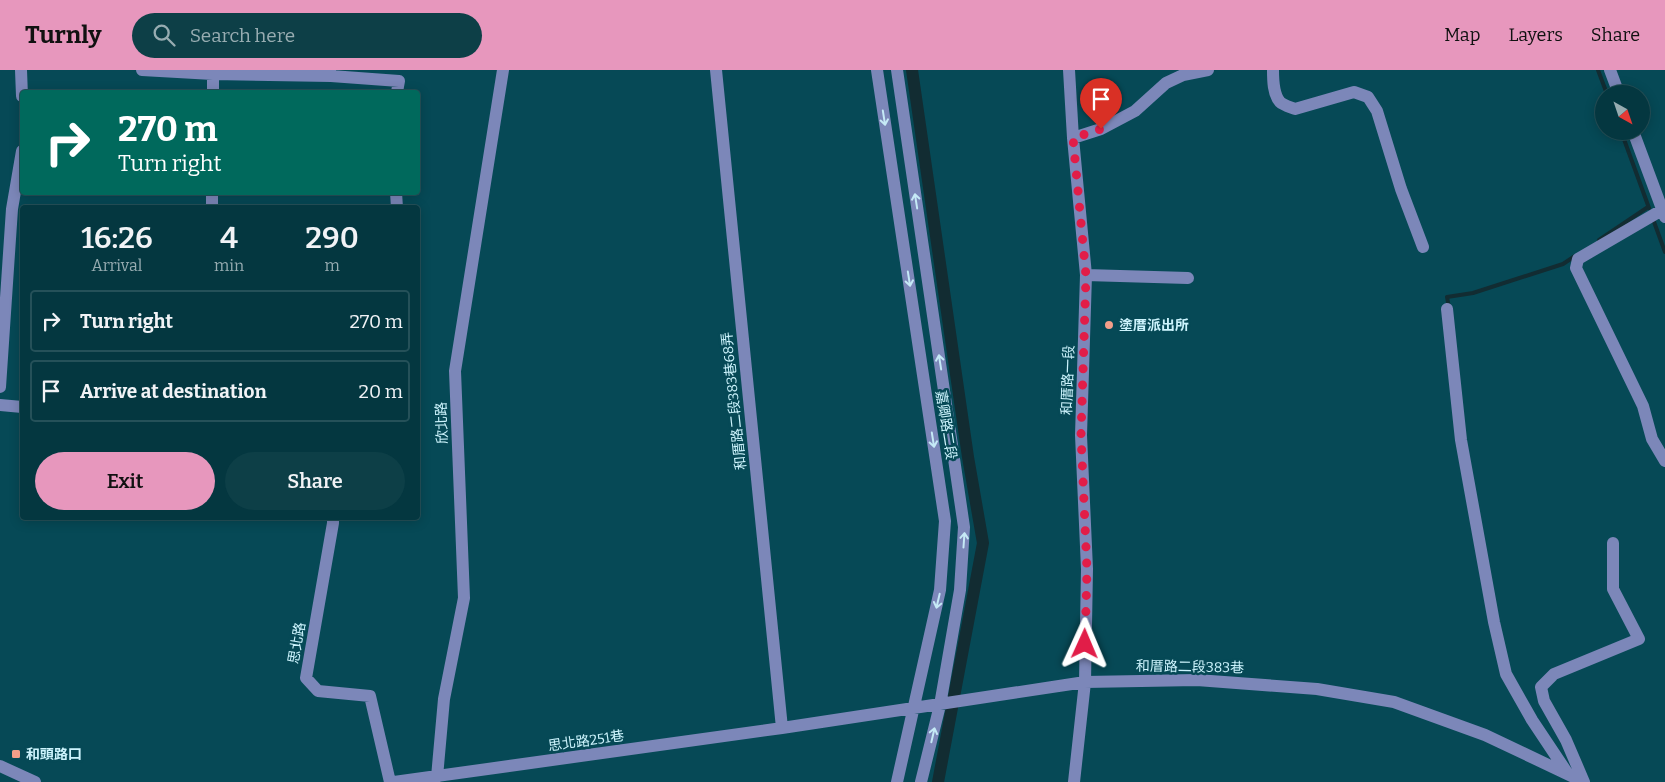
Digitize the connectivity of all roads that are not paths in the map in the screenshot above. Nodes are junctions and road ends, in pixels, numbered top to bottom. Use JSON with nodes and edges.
{"nodes":[{"id":1,"x":21,"y":70,"type":"edge"},
{"id":2,"x":142,"y":70,"type":"edge"},
{"id":3,"x":503,"y":70,"type":"edge"},
{"id":4,"x":716,"y":70,"type":"edge"},
{"id":5,"x":877,"y":70,"type":"edge"},
{"id":6,"x":897,"y":70,"type":"edge"},
{"id":7,"x":1069,"y":70,"type":"edge"},
{"id":8,"x":1208,"y":70,"type":"edge"},
{"id":9,"x":1273,"y":70,"type":"edge"},
{"id":10,"x":1610,"y":70,"type":"edge"},
{"id":11,"x":213,"y":72,"type":"edge"},
{"id":12,"x":330,"y":73,"type":"edge"},
{"id":13,"x":1616,"y":85,"type":"edge"},
{"id":14,"x":22,"y":90,"type":"edge"},
{"id":15,"x":213,"y":90,"type":"edge"},
{"id":16,"x":397,"y":90,"type":"edge"},
{"id":17,"x":1073,"y":138,"type":"junction"},
{"id":18,"x":1636,"y":140,"type":"edge"},
{"id":19,"x":20,"y":162,"type":"edge"},
{"id":20,"x":1664,"y":214,"type":"edge"},
{"id":21,"x":1423,"y":247,"type":"dead end"},
{"id":22,"x":1086,"y":276,"type":"junction"},
{"id":23,"x":1188,"y":278,"type":"dead end"},
{"id":24,"x":1448,"y":310,"type":"dead end"},
{"id":25,"x":0,"y":387,"type":"edge"},
{"id":26,"x":0,"y":405,"type":"edge"},
{"id":27,"x":20,"y":407,"type":"edge"},
{"id":28,"x":1665,"y":461,"type":"edge"},
{"id":29,"x":332,"y":520,"type":"edge"},
{"id":30,"x":1613,"y":543,"type":"dead end"},
{"id":31,"x":1085,"y":682,"type":"junction"},
{"id":32,"x":944,"y":704,"type":"junction"},
{"id":33,"x":914,"y":708,"type":"junction"},
{"id":34,"x":782,"y":728,"type":"junction"},
{"id":35,"x":0,"y":766,"type":"edge"},
{"id":36,"x":437,"y":777,"type":"junction"},
{"id":37,"x":1569,"y":778,"type":"edge"},
{"id":38,"x":35,"y":782,"type":"edge"},
{"id":39,"x":392,"y":782,"type":"edge"},
{"id":40,"x":897,"y":782,"type":"edge"},
{"id":41,"x":921,"y":782,"type":"edge"},
{"id":42,"x":1074,"y":782,"type":"edge"},
{"id":43,"x":1584,"y":782,"type":"edge"}],
"edges":[{"from":1,"to":14,"type":"street"},
{"from":2,"to":11,"type":"street"},
{"from":3,"to":36,"type":"street","name":"欣北路"},
{"from":4,"to":34,"type":"street","name":"和厝路二段383巷68弄"},
{"from":5,"to":33,"type":"street","name":"嘉卿路二段","one_way":true},
{"from":32,"to":6,"type":"street","name":"嘉卿路二段","one_way":true},
{"from":7,"to":17,"type":"street","name":"和厝路一段"},
{"from":8,"to":17,"type":"street"},
{"from":9,"to":21,"type":"street"},
{"from":10,"to":13,"type":"street"},
{"from":11,"to":12,"type":"street"},
{"from":11,"to":15,"type":"street"},
{"from":12,"to":16,"type":"street"},
{"from":17,"to":22,"type":"street","name":"和厝路一段"},
{"from":18,"to":20,"type":"street"},
{"from":19,"to":25,"type":"street"},
{"from":20,"to":28,"type":"street"},
{"from":22,"to":23,"type":"street"},
{"from":22,"to":31,"type":"street","name":"和厝路一段"},
{"from":24,"to":37,"type":"street"},
{"from":26,"to":27,"type":"street"},
{"from":29,"to":39,"type":"street","name":"思北路"},
{"from":30,"to":43,"type":"street"},
{"from":31,"to":32,"type":"street","name":"和厝路二段383巷"},
{"from":31,"to":37,"type":"street","name":"和厝路二段383巷"},
{"from":31,"to":42,"type":"street","name":"和厝路一段"},
{"from":32,"to":33,"type":"street","name":"和厝路二段383巷"},
{"from":41,"to":32,"type":"street","name":"嘉卿路二段","one_way":true},
{"from":33,"to":34,"type":"street","name":"和厝路二段383巷"},
{"from":33,"to":40,"type":"street","name":"嘉卿路二段"},
{"from":34,"to":36,"type":"street","name":"思北路251巷"},
{"from":35,"to":38,"type":"street"},
{"from":36,"to":39,"type":"street","name":"思北路251巷"},
{"from":37,"to":43,"type":"street","name":"和厝路二段383巷"}]}
